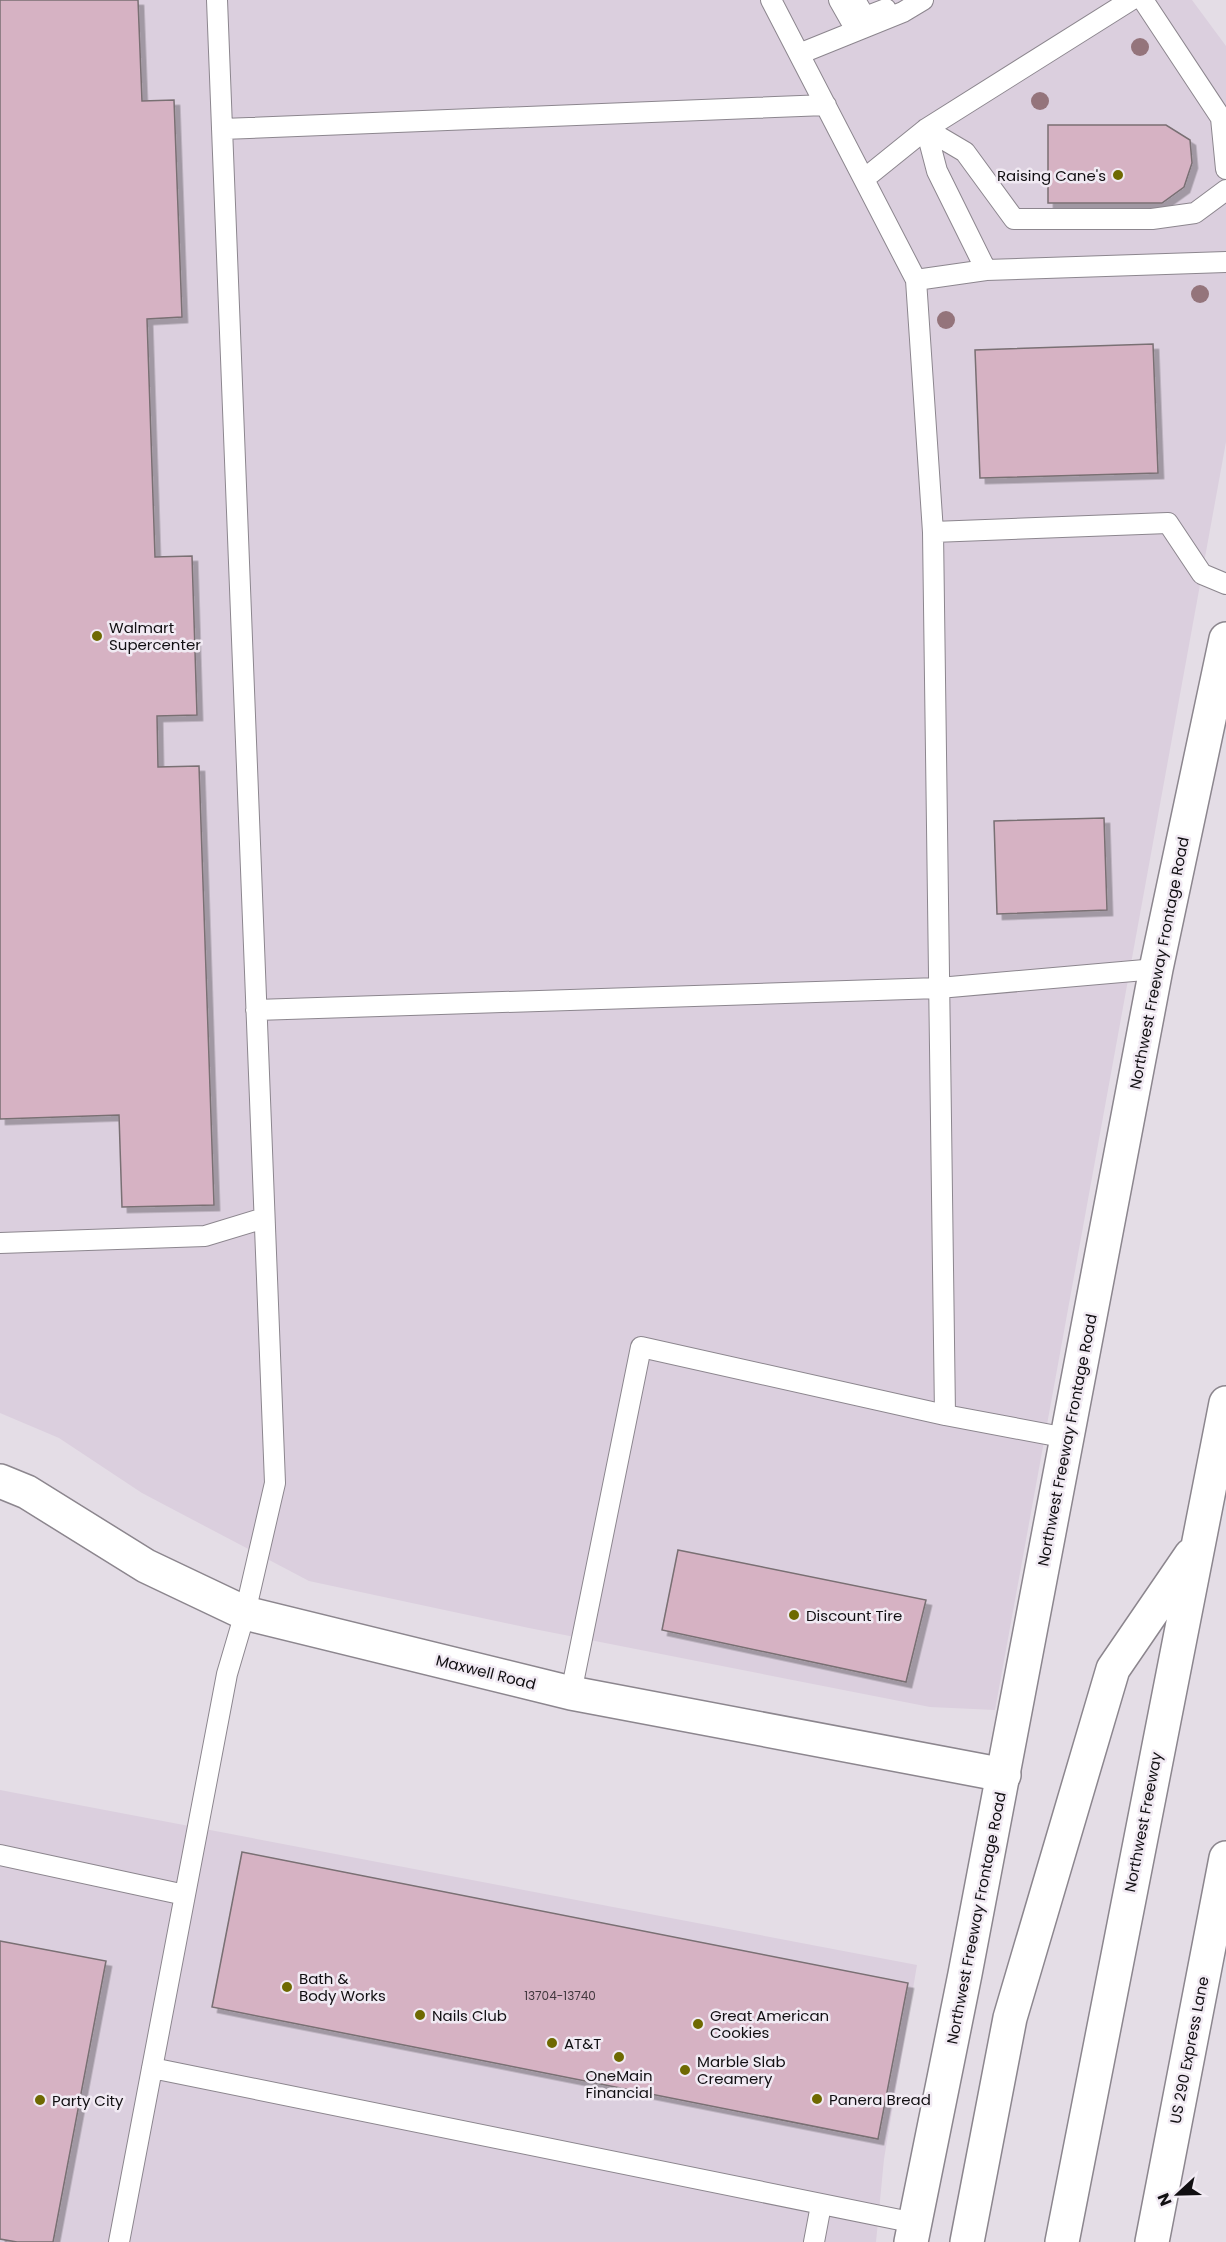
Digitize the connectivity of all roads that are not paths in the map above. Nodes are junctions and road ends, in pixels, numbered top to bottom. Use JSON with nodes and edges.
{"nodes":[{"id":1,"x":217,"y":0,"type":"edge"},
{"id":2,"x":771,"y":0,"type":"edge"},
{"id":3,"x":839,"y":0,"type":"edge"},
{"id":4,"x":855,"y":0,"type":"edge"},
{"id":5,"x":901,"y":0,"type":"edge"},
{"id":6,"x":923,"y":0,"type":"edge"},
{"id":7,"x":1131,"y":0,"type":"edge"},
{"id":8,"x":1143,"y":0,"type":"edge"},
{"id":9,"x":856,"y":30,"type":"junction"},
{"id":10,"x":800,"y":54,"type":"junction"},
{"id":11,"x":825,"y":105,"type":"junction"},
{"id":12,"x":222,"y":129,"type":"junction"},
{"id":13,"x":926,"y":129,"type":"junction"},
{"id":14,"x":1226,"y":169,"type":"edge"},
{"id":15,"x":864,"y":179,"type":"junction"},
{"id":16,"x":1226,"y":190,"type":"edge"},
{"id":17,"x":1226,"y":262,"type":"edge"},
{"id":18,"x":986,"y":270,"type":"junction"},
{"id":19,"x":916,"y":280,"type":"junction"},
{"id":20,"x":933,"y":532,"type":"junction"},
{"id":21,"x":1226,"y":584,"type":"edge"},
{"id":22,"x":1226,"y":639,"type":"edge"},
{"id":23,"x":1156,"y":969,"type":"junction"},
{"id":24,"x":939,"y":988,"type":"junction"},
{"id":25,"x":256,"y":1010,"type":"junction"},
{"id":26,"x":264,"y":1218,"type":"junction"},
{"id":27,"x":0,"y":1243,"type":"edge"},
{"id":28,"x":1226,"y":1403,"type":"edge"},
{"id":29,"x":945,"y":1415,"type":"junction"},
{"id":30,"x":1067,"y":1438,"type":"junction"},
{"id":31,"x":0,"y":1481,"type":"edge"},
{"id":32,"x":1198,"y":1544,"type":"junction"},
{"id":33,"x":245,"y":1613,"type":"junction"},
{"id":34,"x":571,"y":1692,"type":"junction"},
{"id":35,"x":1004,"y":1774,"type":"junction"},
{"id":36,"x":0,"y":1855,"type":"edge"},
{"id":37,"x":1226,"y":1858,"type":"edge"},
{"id":38,"x":185,"y":1895,"type":"junction"},
{"id":39,"x":152,"y":2068,"type":"junction"},
{"id":40,"x":821,"y":2205,"type":"junction"},
{"id":41,"x":913,"y":2233,"type":"edge"},
{"id":42,"x":119,"y":2242,"type":"edge"},
{"id":43,"x":814,"y":2242,"type":"edge"},
{"id":44,"x":967,"y":2242,"type":"edge"},
{"id":45,"x":1062,"y":2242,"type":"edge"},
{"id":46,"x":1152,"y":2242,"type":"edge"}],
"edges":[{"from":1,"to":12,"type":"lane"},
{"from":2,"to":10,"type":"lane"},
{"from":3,"to":9,"type":"lane"},
{"from":4,"to":5,"type":"lane"},
{"from":6,"to":9,"type":"lane"},
{"from":7,"to":13,"type":"lane"},
{"from":8,"to":14,"type":"lane"},
{"from":9,"to":10,"type":"lane"},
{"from":10,"to":11,"type":"lane"},
{"from":11,"to":12,"type":"lane"},
{"from":11,"to":15,"type":"lane"},
{"from":12,"to":25,"type":"lane"},
{"from":13,"to":15,"type":"lane"},
{"from":13,"to":16,"type":"lane"},
{"from":13,"to":18,"type":"lane"},
{"from":15,"to":19,"type":"lane"},
{"from":17,"to":18,"type":"lane"},
{"from":18,"to":19,"type":"lane"},
{"from":19,"to":20,"type":"lane"},
{"from":20,"to":21,"type":"lane"},
{"from":20,"to":24,"type":"lane"},
{"from":22,"to":23,"type":"main road","name":"Northwest Freeway Frontage Road"},
{"from":23,"to":24,"type":"lane"},
{"from":23,"to":30,"type":"main road","name":"Northwest Freeway Frontage Road"},
{"from":24,"to":25,"type":"lane"},
{"from":24,"to":29,"type":"lane"},
{"from":25,"to":26,"type":"lane"},
{"from":26,"to":27,"type":"lane"},
{"from":26,"to":33,"type":"lane"},
{"from":28,"to":32,"type":"main road","name":"Northwest Freeway"},
{"from":29,"to":30,"type":"lane"},
{"from":29,"to":34,"type":"lane"},
{"from":30,"to":35,"type":"main road","name":"Northwest Freeway Frontage Road"},
{"from":31,"to":33,"type":"main road","name":"Maxwell Road"},
{"from":32,"to":44,"type":"main road"},
{"from":32,"to":45,"type":"main road","name":"Northwest Freeway"},
{"from":33,"to":34,"type":"main road","name":"Maxwell Road"},
{"from":33,"to":38,"type":"lane"},
{"from":34,"to":35,"type":"main road","name":"Maxwell Road"},
{"from":35,"to":41,"type":"main road","name":"Northwest Freeway Frontage Road"},
{"from":36,"to":38,"type":"lane"},
{"from":37,"to":46,"type":"main road","name":"US 290 Express Lane"},
{"from":38,"to":39,"type":"lane"},
{"from":39,"to":40,"type":"lane"},
{"from":39,"to":42,"type":"lane"},
{"from":40,"to":41,"type":"lane"},
{"from":40,"to":43,"type":"lane"}]}
